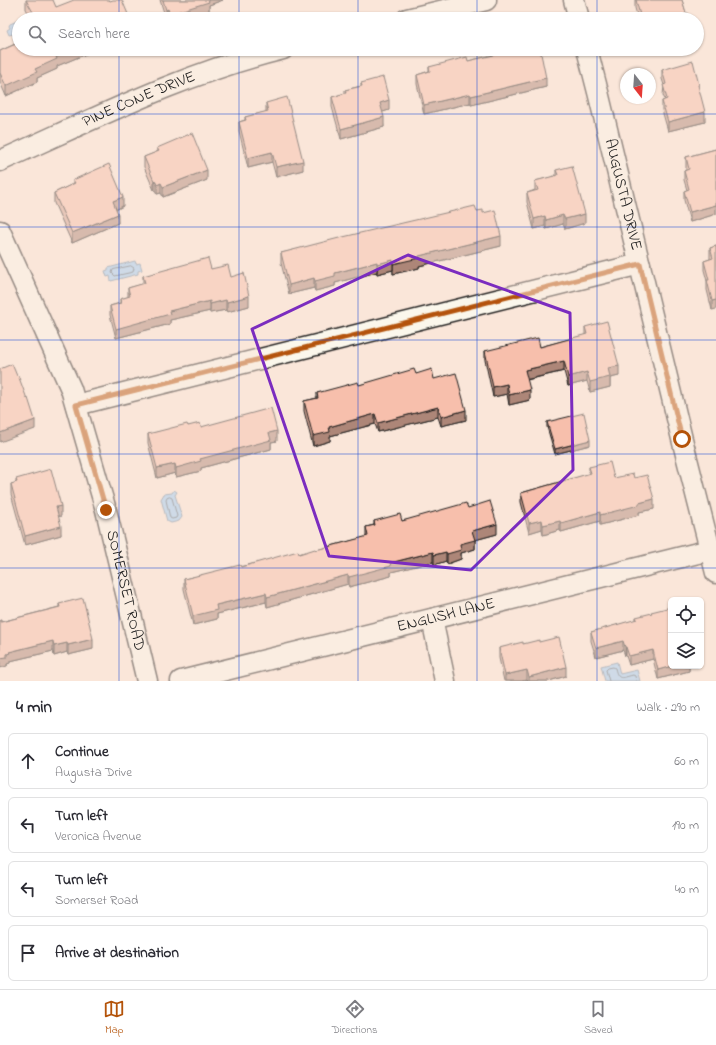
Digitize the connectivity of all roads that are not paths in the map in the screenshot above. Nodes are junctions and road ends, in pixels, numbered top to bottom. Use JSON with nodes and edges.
{"nodes":[{"id":1,"x":486,"y":0,"type":"edge"},
{"id":2,"x":574,"y":0,"type":"edge"},
{"id":3,"x":436,"y":12,"type":"edge"},
{"id":4,"x":577,"y":12,"type":"edge"},
{"id":5,"x":255,"y":56,"type":"edge"},
{"id":6,"x":589,"y":56,"type":"edge"},
{"id":7,"x":0,"y":161,"type":"edge"},
{"id":8,"x":0,"y":231,"type":"edge"},
{"id":9,"x":640,"y":264,"type":"junction"},
{"id":10,"x":76,"y":405,"type":"junction"},
{"id":11,"x":710,"y":550,"type":"junction"},
{"id":12,"x":716,"y":573,"type":"edge"},
{"id":13,"x":432,"y":619,"type":"junction"},
{"id":14,"x":147,"y":681,"type":"edge"},
{"id":15,"x":181,"y":681,"type":"edge"},
{"id":16,"x":445,"y":681,"type":"edge"}],
"edges":[{"from":1,"to":3,"type":"street"},
{"from":2,"to":4,"type":"street"},
{"from":5,"to":7,"type":"street","name":"PINE CONE DRIVE"},
{"from":6,"to":9,"type":"street","name":"AUGUSTA DRIVE"},
{"from":8,"to":10,"type":"street","name":"SOMERSET ROAD"},
{"from":9,"to":10,"type":"street"},
{"from":9,"to":11,"type":"street","name":"AUGUSTA DRIVE"},
{"from":10,"to":14,"type":"street","name":"SOMERSET ROAD"},
{"from":11,"to":12,"type":"street","name":"AUGUSTA DRIVE"},
{"from":11,"to":13,"type":"street","name":"ENGLISH LANE"},
{"from":13,"to":15,"type":"street","name":"ENGLISH LANE"},
{"from":13,"to":16,"type":"street"}]}
